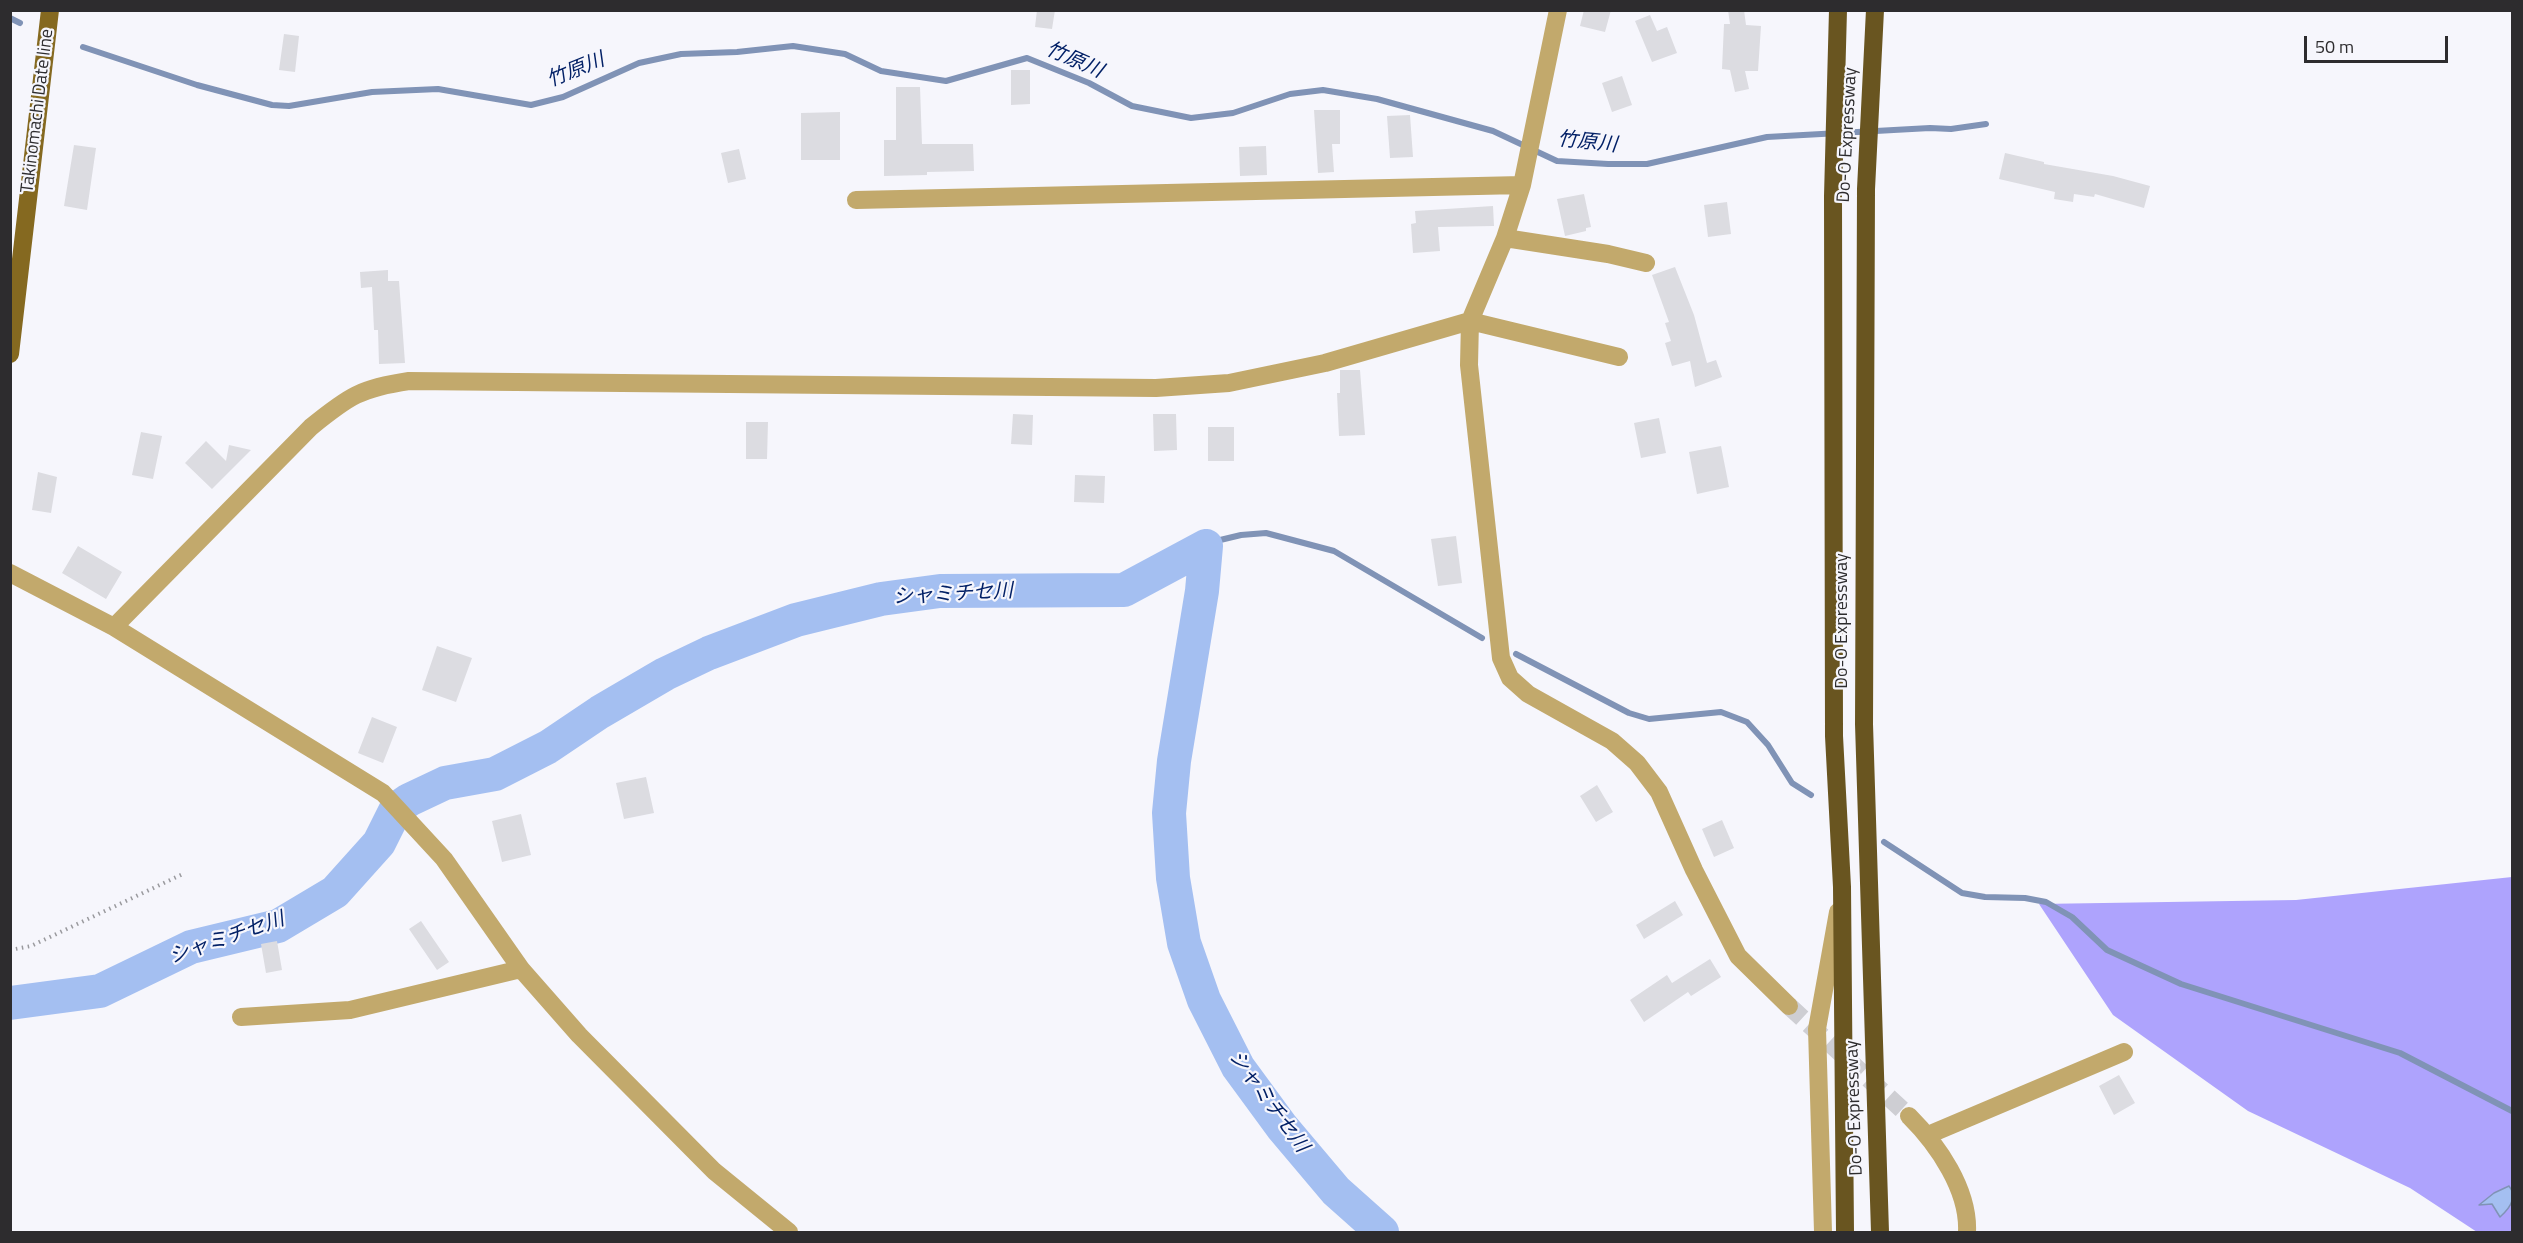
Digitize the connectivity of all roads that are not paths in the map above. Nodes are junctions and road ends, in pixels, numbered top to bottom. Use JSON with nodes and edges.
{"nodes":[{"id":1,"x":50,"y":10,"type":"edge"},
{"id":2,"x":1558,"y":10,"type":"edge"},
{"id":3,"x":1838,"y":10,"type":"edge"},
{"id":4,"x":1875,"y":10,"type":"edge"},
{"id":5,"x":1522,"y":185,"type":"junction"},
{"id":6,"x":856,"y":200,"type":"dead end"},
{"id":7,"x":1505,"y":238,"type":"junction"},
{"id":8,"x":1646,"y":263,"type":"dead end"},
{"id":9,"x":1470,"y":321,"type":"junction"},
{"id":10,"x":10,"y":354,"type":"edge"},
{"id":11,"x":1618,"y":357,"type":"dead end"},
{"id":12,"x":10,"y":573,"type":"edge"},
{"id":13,"x":114,"y":627,"type":"junction"},
{"id":14,"x":1842,"y":887,"type":"junction"},
{"id":15,"x":521,"y":969,"type":"junction"},
{"id":16,"x":1789,"y":1006,"type":"tunnel mouth"},
{"id":17,"x":241,"y":1017,"type":"dead end"},
{"id":18,"x":2124,"y":1052,"type":"dead end"},
{"id":19,"x":1909,"y":1116,"type":"tunnel mouth"},
{"id":20,"x":1928,"y":1135,"type":"junction"},
{"id":21,"x":789,"y":1233,"type":"edge"},
{"id":22,"x":1823,"y":1233,"type":"edge"},
{"id":23,"x":1845,"y":1233,"type":"edge"},
{"id":24,"x":1880,"y":1233,"type":"edge"},
{"id":25,"x":1967,"y":1233,"type":"edge"}],
"edges":[{"from":1,"to":10,"type":"main road","name":"Takinomachi Date line"},
{"from":2,"to":5,"type":"street"},
{"from":3,"to":14,"type":"highway","name":"Do-O Expressway"},
{"from":4,"to":24,"type":"highway","name":"Do-O Expressway"},
{"from":5,"to":6,"type":"street"},
{"from":5,"to":7,"type":"street"},
{"from":7,"to":8,"type":"street"},
{"from":7,"to":9,"type":"street"},
{"from":9,"to":11,"type":"street"},
{"from":9,"to":13,"type":"street"},
{"from":9,"to":16,"type":"street"},
{"from":12,"to":13,"type":"street"},
{"from":13,"to":15,"type":"street"},
{"from":14,"to":22,"type":"street"},
{"from":14,"to":23,"type":"highway","name":"Do-O Expressway"},
{"from":15,"to":17,"type":"street"},
{"from":15,"to":21,"type":"street"},
{"from":18,"to":20,"type":"street"},
{"from":19,"to":20,"type":"street"},
{"from":20,"to":25,"type":"street"}]}
